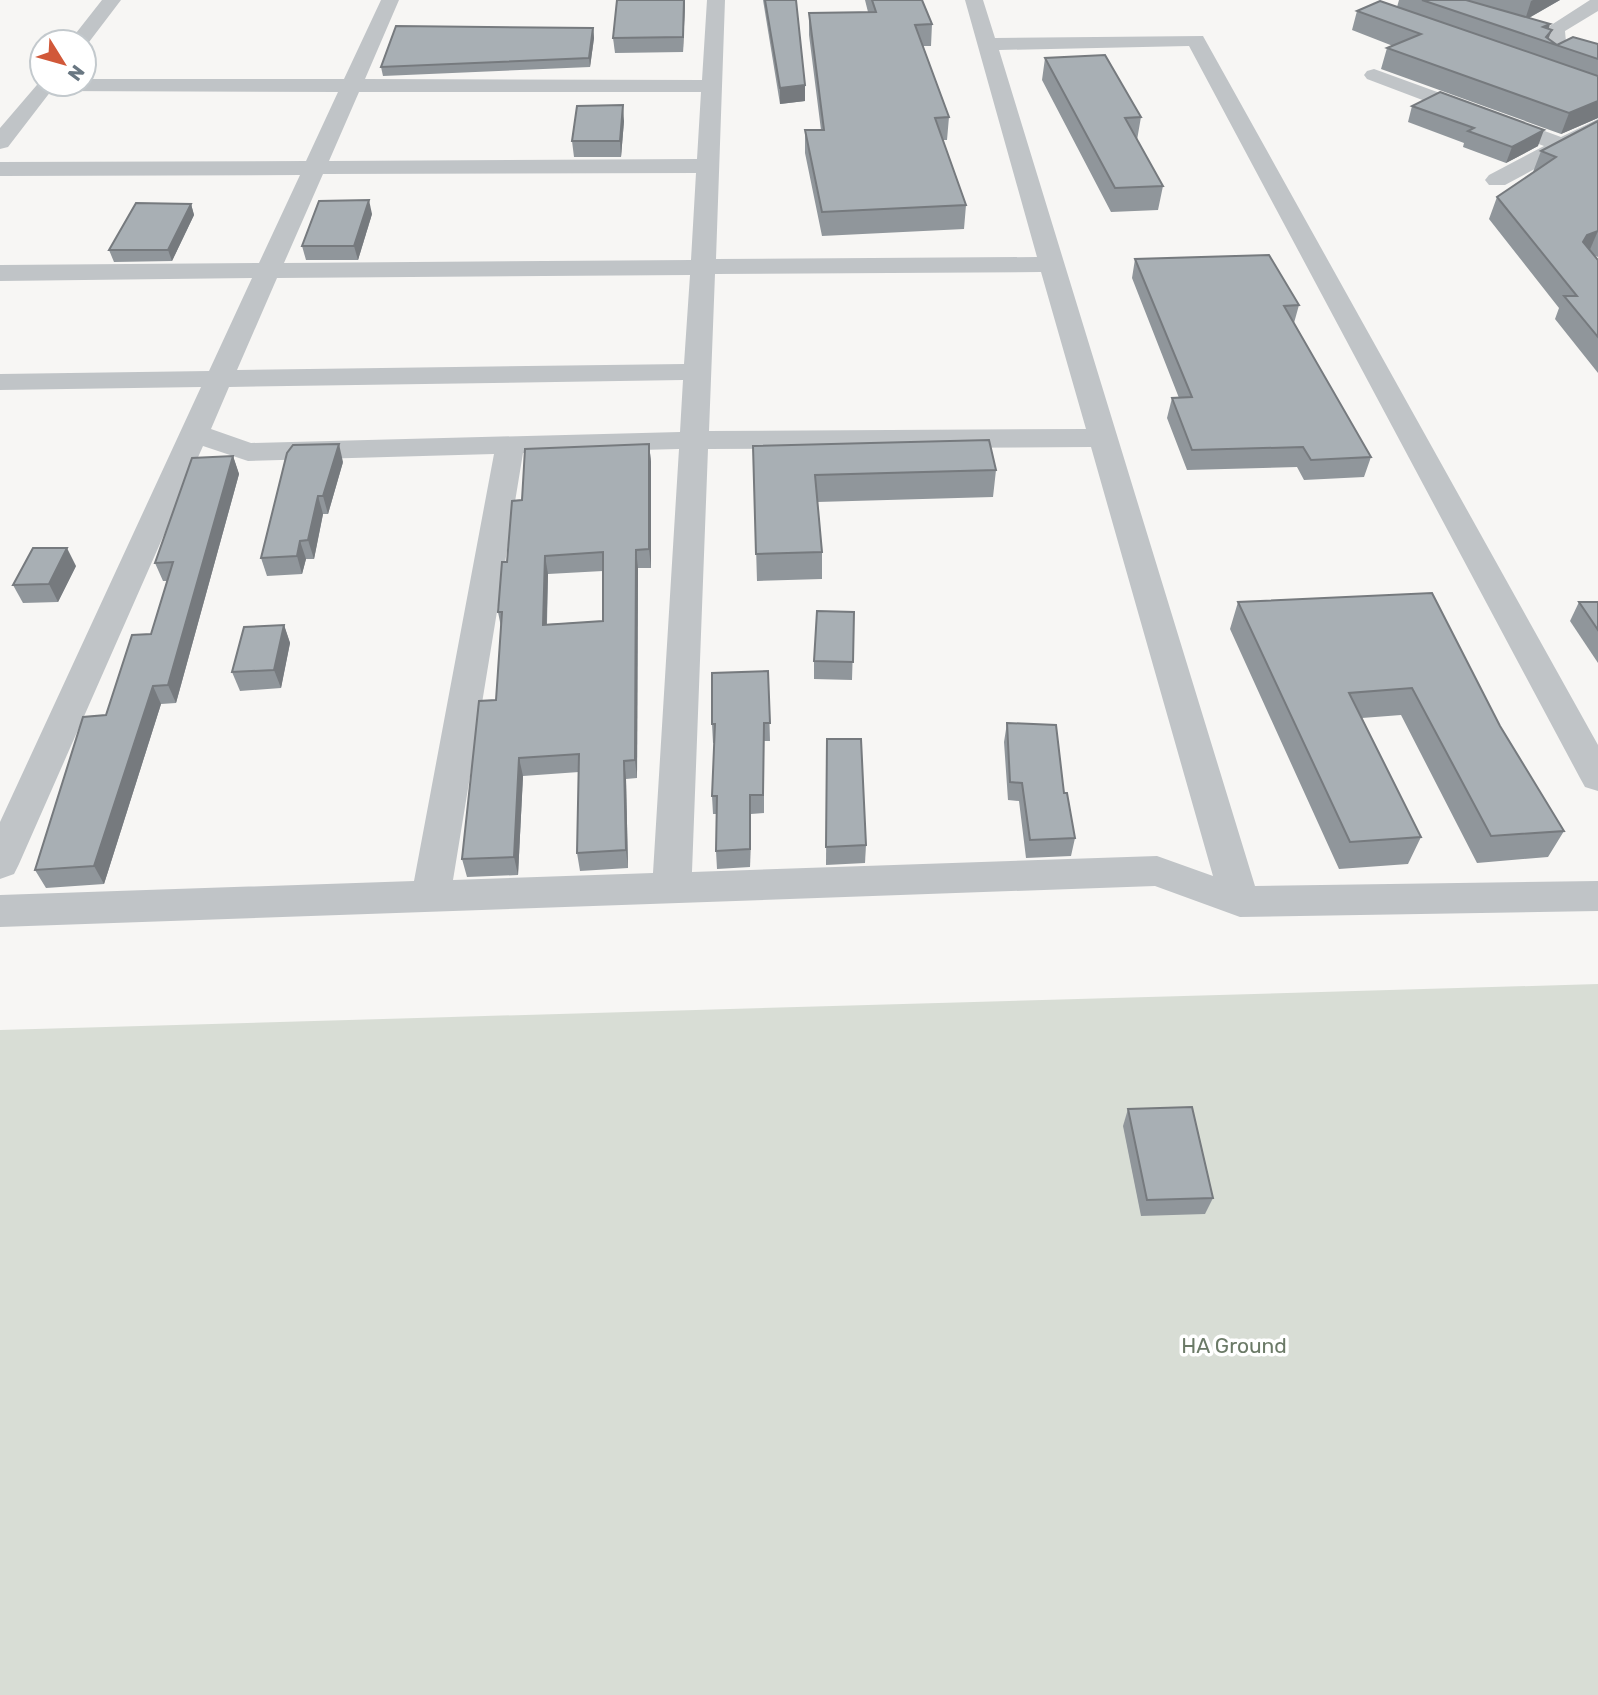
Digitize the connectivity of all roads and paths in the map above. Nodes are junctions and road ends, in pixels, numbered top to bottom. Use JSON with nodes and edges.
{"nodes":[{"id":1,"x":112,"y":0,"type":"edge"},
{"id":2,"x":390,"y":0,"type":"edge"},
{"id":3,"x":716,"y":0,"type":"edge"},
{"id":4,"x":974,"y":0,"type":"edge"},
{"id":5,"x":1598,"y":3,"type":"edge"},
{"id":6,"x":1480,"y":16,"type":"edge"},
{"id":7,"x":90,"y":28,"type":"edge"},
{"id":8,"x":1556,"y":38,"type":"junction"},
{"id":9,"x":987,"y":44,"type":"junction"},
{"id":10,"x":1541,"y":72,"type":"edge"},
{"id":11,"x":1374,"y":75,"type":"dead end"},
{"id":12,"x":98,"y":85,"type":"edge"},
{"id":13,"x":351,"y":86,"type":"junction"},
{"id":14,"x":712,"y":86,"type":"junction"},
{"id":15,"x":35,"y":98,"type":"edge"},
{"id":16,"x":1598,"y":126,"type":"edge"},
{"id":17,"x":0,"y":142,"type":"edge"},
{"id":18,"x":1563,"y":145,"type":"junction"},
{"id":19,"x":708,"y":166,"type":"junction"},
{"id":20,"x":314,"y":168,"type":"junction"},
{"id":21,"x":0,"y":169,"type":"edge"},
{"id":22,"x":1497,"y":180,"type":"dead end"},
{"id":23,"x":1052,"y":264,"type":"junction"},
{"id":24,"x":703,"y":269,"type":"junction"},
{"id":25,"x":267,"y":272,"type":"junction"},
{"id":26,"x":0,"y":273,"type":"edge"},
{"id":27,"x":698,"y":372,"type":"junction"},
{"id":28,"x":219,"y":379,"type":"junction"},
{"id":29,"x":0,"y":382,"type":"edge"},
{"id":30,"x":195,"y":433,"type":"junction"},
{"id":31,"x":1104,"y":438,"type":"junction"},
{"id":32,"x":694,"y":440,"type":"junction"},
{"id":33,"x":510,"y":445,"type":"junction"},
{"id":34,"x":1598,"y":778,"type":"edge"},
{"id":35,"x":0,"y":864,"type":"edge"},
{"id":36,"x":672,"y":888,"type":"junction"},
{"id":37,"x":431,"y":896,"type":"junction"},
{"id":38,"x":1598,"y":896,"type":"edge"},
{"id":39,"x":1240,"y":902,"type":"junction"},
{"id":40,"x":0,"y":911,"type":"edge"}],
"edges":[{"from":1,"to":7,"type":"street"},
{"from":2,"to":13,"type":"street"},
{"from":3,"to":14,"type":"street"},
{"from":4,"to":9,"type":"street"},
{"from":5,"to":8,"type":"street"},
{"from":6,"to":8,"type":"street"},
{"from":8,"to":10,"type":"street"},
{"from":9,"to":23,"type":"street"},
{"from":9,"to":34,"type":"street"},
{"from":11,"to":18,"type":"street"},
{"from":12,"to":13,"type":"street"},
{"from":13,"to":14,"type":"street"},
{"from":13,"to":20,"type":"street"},
{"from":14,"to":19,"type":"street"},
{"from":15,"to":17,"type":"street"},
{"from":16,"to":18,"type":"street"},
{"from":18,"to":22,"type":"street"},
{"from":19,"to":20,"type":"street"},
{"from":19,"to":24,"type":"street"},
{"from":20,"to":21,"type":"street"},
{"from":20,"to":25,"type":"street"},
{"from":23,"to":24,"type":"street"},
{"from":23,"to":31,"type":"street"},
{"from":24,"to":25,"type":"street"},
{"from":24,"to":27,"type":"street"},
{"from":25,"to":26,"type":"street"},
{"from":25,"to":28,"type":"street"},
{"from":27,"to":28,"type":"street"},
{"from":27,"to":32,"type":"street"},
{"from":28,"to":29,"type":"street"},
{"from":28,"to":30,"type":"street"},
{"from":30,"to":33,"type":"street"},
{"from":30,"to":35,"type":"street"},
{"from":31,"to":32,"type":"street"},
{"from":31,"to":39,"type":"street"},
{"from":32,"to":33,"type":"street"},
{"from":32,"to":36,"type":"street"},
{"from":33,"to":37,"type":"street"},
{"from":36,"to":37,"type":"street"},
{"from":36,"to":39,"type":"street"},
{"from":37,"to":40,"type":"street"},
{"from":38,"to":39,"type":"street"}]}
